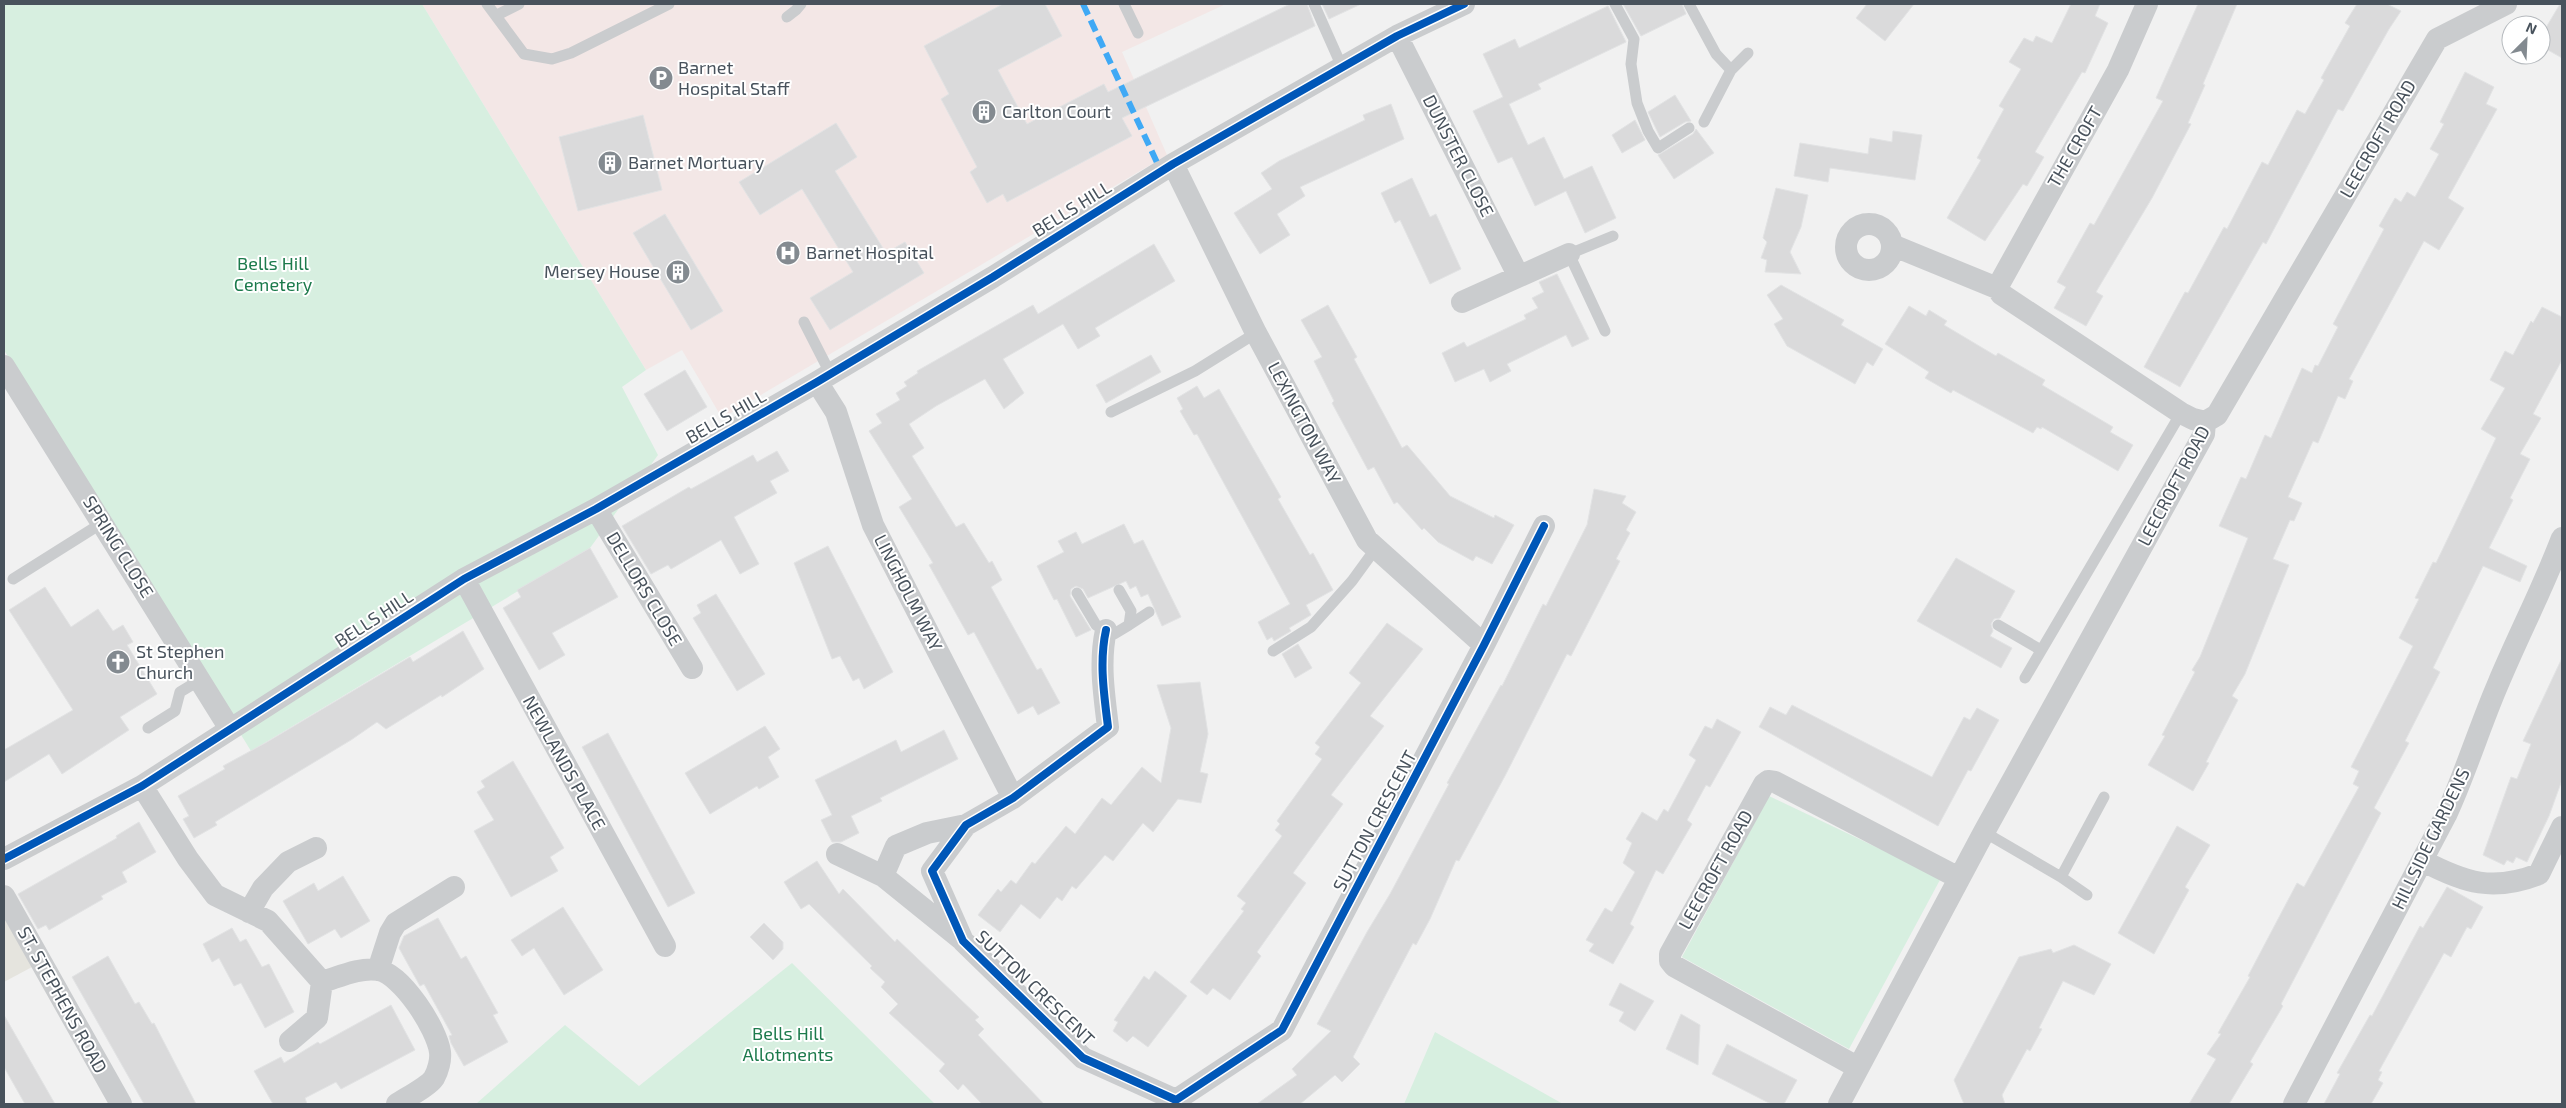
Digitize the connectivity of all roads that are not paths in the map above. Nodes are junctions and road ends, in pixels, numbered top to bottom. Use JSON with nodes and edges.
{"nodes":[{"id":1,"x":488,"y":4,"type":"edge"},
{"id":2,"x":519,"y":4,"type":"edge"},
{"id":3,"x":669,"y":4,"type":"edge"},
{"id":4,"x":801,"y":4,"type":"edge"},
{"id":5,"x":1124,"y":4,"type":"edge"},
{"id":6,"x":1314,"y":4,"type":"edge"},
{"id":7,"x":1615,"y":4,"type":"edge"},
{"id":8,"x":1689,"y":4,"type":"edge"},
{"id":9,"x":2147,"y":4,"type":"edge"},
{"id":10,"x":2506,"y":4,"type":"edge"},
{"id":11,"x":1460,"y":5,"type":"edge"},
{"id":12,"x":497,"y":15,"type":"junction"},
{"id":13,"x":787,"y":17,"type":"dead end"},
{"id":14,"x":1138,"y":33,"type":"dead end"},
{"id":15,"x":1397,"y":36,"type":"junction"},
{"id":16,"x":1748,"y":53,"type":"dead end"},
{"id":17,"x":1342,"y":67,"type":"junction"},
{"id":18,"x":1731,"y":70,"type":"junction"},
{"id":19,"x":1704,"y":122,"type":"dead end"},
{"id":20,"x":1689,"y":128,"type":"dead end"},
{"id":21,"x":1174,"y":164,"type":"junction"},
{"id":22,"x":1613,"y":236,"type":"dead end"},
{"id":23,"x":1892,"y":245,"type":"dead end"},
{"id":24,"x":1569,"y":254,"type":"junction"},
{"id":25,"x":1518,"y":276,"type":"junction"},
{"id":26,"x":1997,"y":288,"type":"junction"},
{"id":27,"x":1462,"y":302,"type":"dead end"},
{"id":28,"x":804,"y":322,"type":"dead end"},
{"id":29,"x":1605,"y":331,"type":"dead end"},
{"id":30,"x":1256,"y":333,"type":"junction"},
{"id":31,"x":4,"y":366,"type":"edge"},
{"id":32,"x":824,"y":378,"type":"junction"},
{"id":33,"x":1112,"y":412,"type":"dead end"},
{"id":34,"x":2182,"y":412,"type":"junction"},
{"id":35,"x":2205,"y":422,"type":"junction"},
{"id":36,"x":596,"y":509,"type":"junction"},
{"id":37,"x":102,"y":523,"type":"junction"},
{"id":38,"x":1544,"y":526,"type":"dead end"},
{"id":39,"x":2562,"y":540,"type":"edge"},
{"id":40,"x":1376,"y":548,"type":"junction"},
{"id":41,"x":13,"y":579,"type":"dead end"},
{"id":42,"x":464,"y":579,"type":"junction"},
{"id":43,"x":1120,"y":590,"type":"dead end"},
{"id":44,"x":1078,"y":593,"type":"dead end"},
{"id":45,"x":1149,"y":612,"type":"dead end"},
{"id":46,"x":1129,"y":625,"type":"junction"},
{"id":47,"x":1998,"y":625,"type":"dead end"},
{"id":48,"x":1106,"y":630,"type":"junction"},
{"id":49,"x":1484,"y":645,"type":"junction"},
{"id":50,"x":1273,"y":650,"type":"dead end"},
{"id":51,"x":2041,"y":650,"type":"junction"},
{"id":52,"x":692,"y":668,"type":"dead end"},
{"id":53,"x":2025,"y":678,"type":"dead end"},
{"id":54,"x":200,"y":680,"type":"junction"},
{"id":55,"x":148,"y":728,"type":"dead end"},
{"id":56,"x":230,"y":729,"type":"junction"},
{"id":57,"x":142,"y":786,"type":"junction"},
{"id":58,"x":2104,"y":797,"type":"dead end"},
{"id":59,"x":1013,"y":798,"type":"junction"},
{"id":60,"x":966,"y":825,"type":"junction"},
{"id":61,"x":2562,"y":827,"type":"edge"},
{"id":62,"x":1984,"y":832,"type":"junction"},
{"id":63,"x":316,"y":848,"type":"dead end"},
{"id":64,"x":837,"y":854,"type":"dead end"},
{"id":65,"x":4,"y":859,"type":"edge"},
{"id":66,"x":2423,"y":861,"type":"junction"},
{"id":67,"x":883,"y":876,"type":"junction"},
{"id":68,"x":2061,"y":877,"type":"junction"},
{"id":69,"x":1959,"y":878,"type":"junction"},
{"id":70,"x":454,"y":887,"type":"dead end"},
{"id":71,"x":2087,"y":895,"type":"dead end"},
{"id":72,"x":4,"y":896,"type":"edge"},
{"id":73,"x":249,"y":912,"type":"junction"},
{"id":74,"x":964,"y":941,"type":"junction"},
{"id":75,"x":665,"y":946,"type":"dead end"},
{"id":76,"x":378,"y":970,"type":"junction"},
{"id":77,"x":322,"y":982,"type":"junction"},
{"id":78,"x":290,"y":1041,"type":"dead end"},
{"id":79,"x":1857,"y":1067,"type":"junction"},
{"id":80,"x":121,"y":1104,"type":"edge"},
{"id":81,"x":397,"y":1104,"type":"edge"},
{"id":82,"x":1839,"y":1104,"type":"edge"},
{"id":83,"x":2294,"y":1104,"type":"edge"}],
"edges":[{"from":1,"to":12,"type":"lane"},
{"from":2,"to":12,"type":"lane"},
{"from":3,"to":12,"type":"lane"},
{"from":4,"to":13,"type":"lane"},
{"from":5,"to":14,"type":"lane"},
{"from":6,"to":17,"type":"lane"},
{"from":7,"to":20,"type":"lane"},
{"from":8,"to":18,"type":"lane"},
{"from":9,"to":26,"type":"street","name":"THE CROFT"},
{"from":10,"to":35,"type":"street","name":"LEECROFT ROAD"},
{"from":11,"to":15,"type":"street","name":"BELLS HILL"},
{"from":15,"to":17,"type":"street","name":"BELLS HILL"},
{"from":15,"to":25,"type":"street","name":"DUNSTER CLOSE"},
{"from":16,"to":18,"type":"lane"},
{"from":17,"to":21,"type":"street","name":"BELLS HILL"},
{"from":18,"to":19,"type":"lane"},
{"from":21,"to":30,"type":"street","name":"LEXINGTON WAY"},
{"from":21,"to":32,"type":"street","name":"BELLS HILL"},
{"from":22,"to":24,"type":"lane"},
{"from":23,"to":26,"type":"street"},
{"from":24,"to":25,"type":"street"},
{"from":24,"to":29,"type":"lane"},
{"from":25,"to":27,"type":"street"},
{"from":26,"to":34,"type":"street"},
{"from":28,"to":32,"type":"lane"},
{"from":30,"to":33,"type":"lane"},
{"from":30,"to":40,"type":"street","name":"LEXINGTON WAY"},
{"from":31,"to":37,"type":"street","name":"SPRING CLOSE"},
{"from":32,"to":36,"type":"street","name":"BELLS HILL"},
{"from":32,"to":59,"type":"street","name":"LINGHOLM WAY"},
{"from":34,"to":35,"type":"street"},
{"from":34,"to":51,"type":"lane"},
{"from":35,"to":62,"type":"street","name":"LEECROFT ROAD"},
{"from":36,"to":42,"type":"street","name":"BELLS HILL"},
{"from":36,"to":52,"type":"street","name":"DELLORS CLOSE"},
{"from":37,"to":41,"type":"lane"},
{"from":37,"to":54,"type":"street","name":"SPRING CLOSE"},
{"from":38,"to":49,"type":"street","name":"SUTTON CRESCENT"},
{"from":39,"to":66,"type":"street","name":"HILLSIDE GARDENS"},
{"from":40,"to":49,"type":"street","name":"LEXINGTON WAY"},
{"from":40,"to":50,"type":"lane"},
{"from":42,"to":56,"type":"street","name":"BELLS HILL"},
{"from":42,"to":75,"type":"street","name":"NEWLANDS PLACE"},
{"from":43,"to":46,"type":"lane"},
{"from":44,"to":48,"type":"lane"},
{"from":45,"to":46,"type":"lane"},
{"from":46,"to":48,"type":"lane"},
{"from":47,"to":51,"type":"lane"},
{"from":48,"to":59,"type":"street","name":"SUTTON CRESCENT"},
{"from":49,"to":74,"type":"street","name":"SUTTON CRESCENT"},
{"from":51,"to":53,"type":"lane"},
{"from":54,"to":55,"type":"lane"},
{"from":54,"to":56,"type":"street","name":"SPRING CLOSE"},
{"from":56,"to":57,"type":"street","name":"BELLS HILL"},
{"from":57,"to":65,"type":"street","name":"BELLS HILL"},
{"from":57,"to":73,"type":"street"},
{"from":58,"to":68,"type":"lane"},
{"from":59,"to":60,"type":"street","name":"SUTTON CRESCENT"},
{"from":60,"to":67,"type":"street"},
{"from":60,"to":74,"type":"street","name":"SUTTON CRESCENT"},
{"from":61,"to":66,"type":"street"},
{"from":62,"to":68,"type":"lane"},
{"from":62,"to":69,"type":"street","name":"LEECROFT ROAD"},
{"from":63,"to":73,"type":"street"},
{"from":64,"to":67,"type":"street"},
{"from":66,"to":83,"type":"street","name":"HILLSIDE GARDENS"},
{"from":67,"to":74,"type":"street"},
{"from":68,"to":71,"type":"lane"},
{"from":69,"to":79,"type":"street","name":"LEECROFT ROAD"},
{"from":69,"to":79,"type":"street","name":"LEECROFT ROAD"},
{"from":70,"to":76,"type":"street"},
{"from":72,"to":80,"type":"street","name":"ST. STEPHENS ROAD"},
{"from":73,"to":77,"type":"street"},
{"from":76,"to":77,"type":"street"},
{"from":76,"to":81,"type":"street"},
{"from":77,"to":78,"type":"street"},
{"from":79,"to":82,"type":"street","name":"LEECROFT ROAD"}]}
